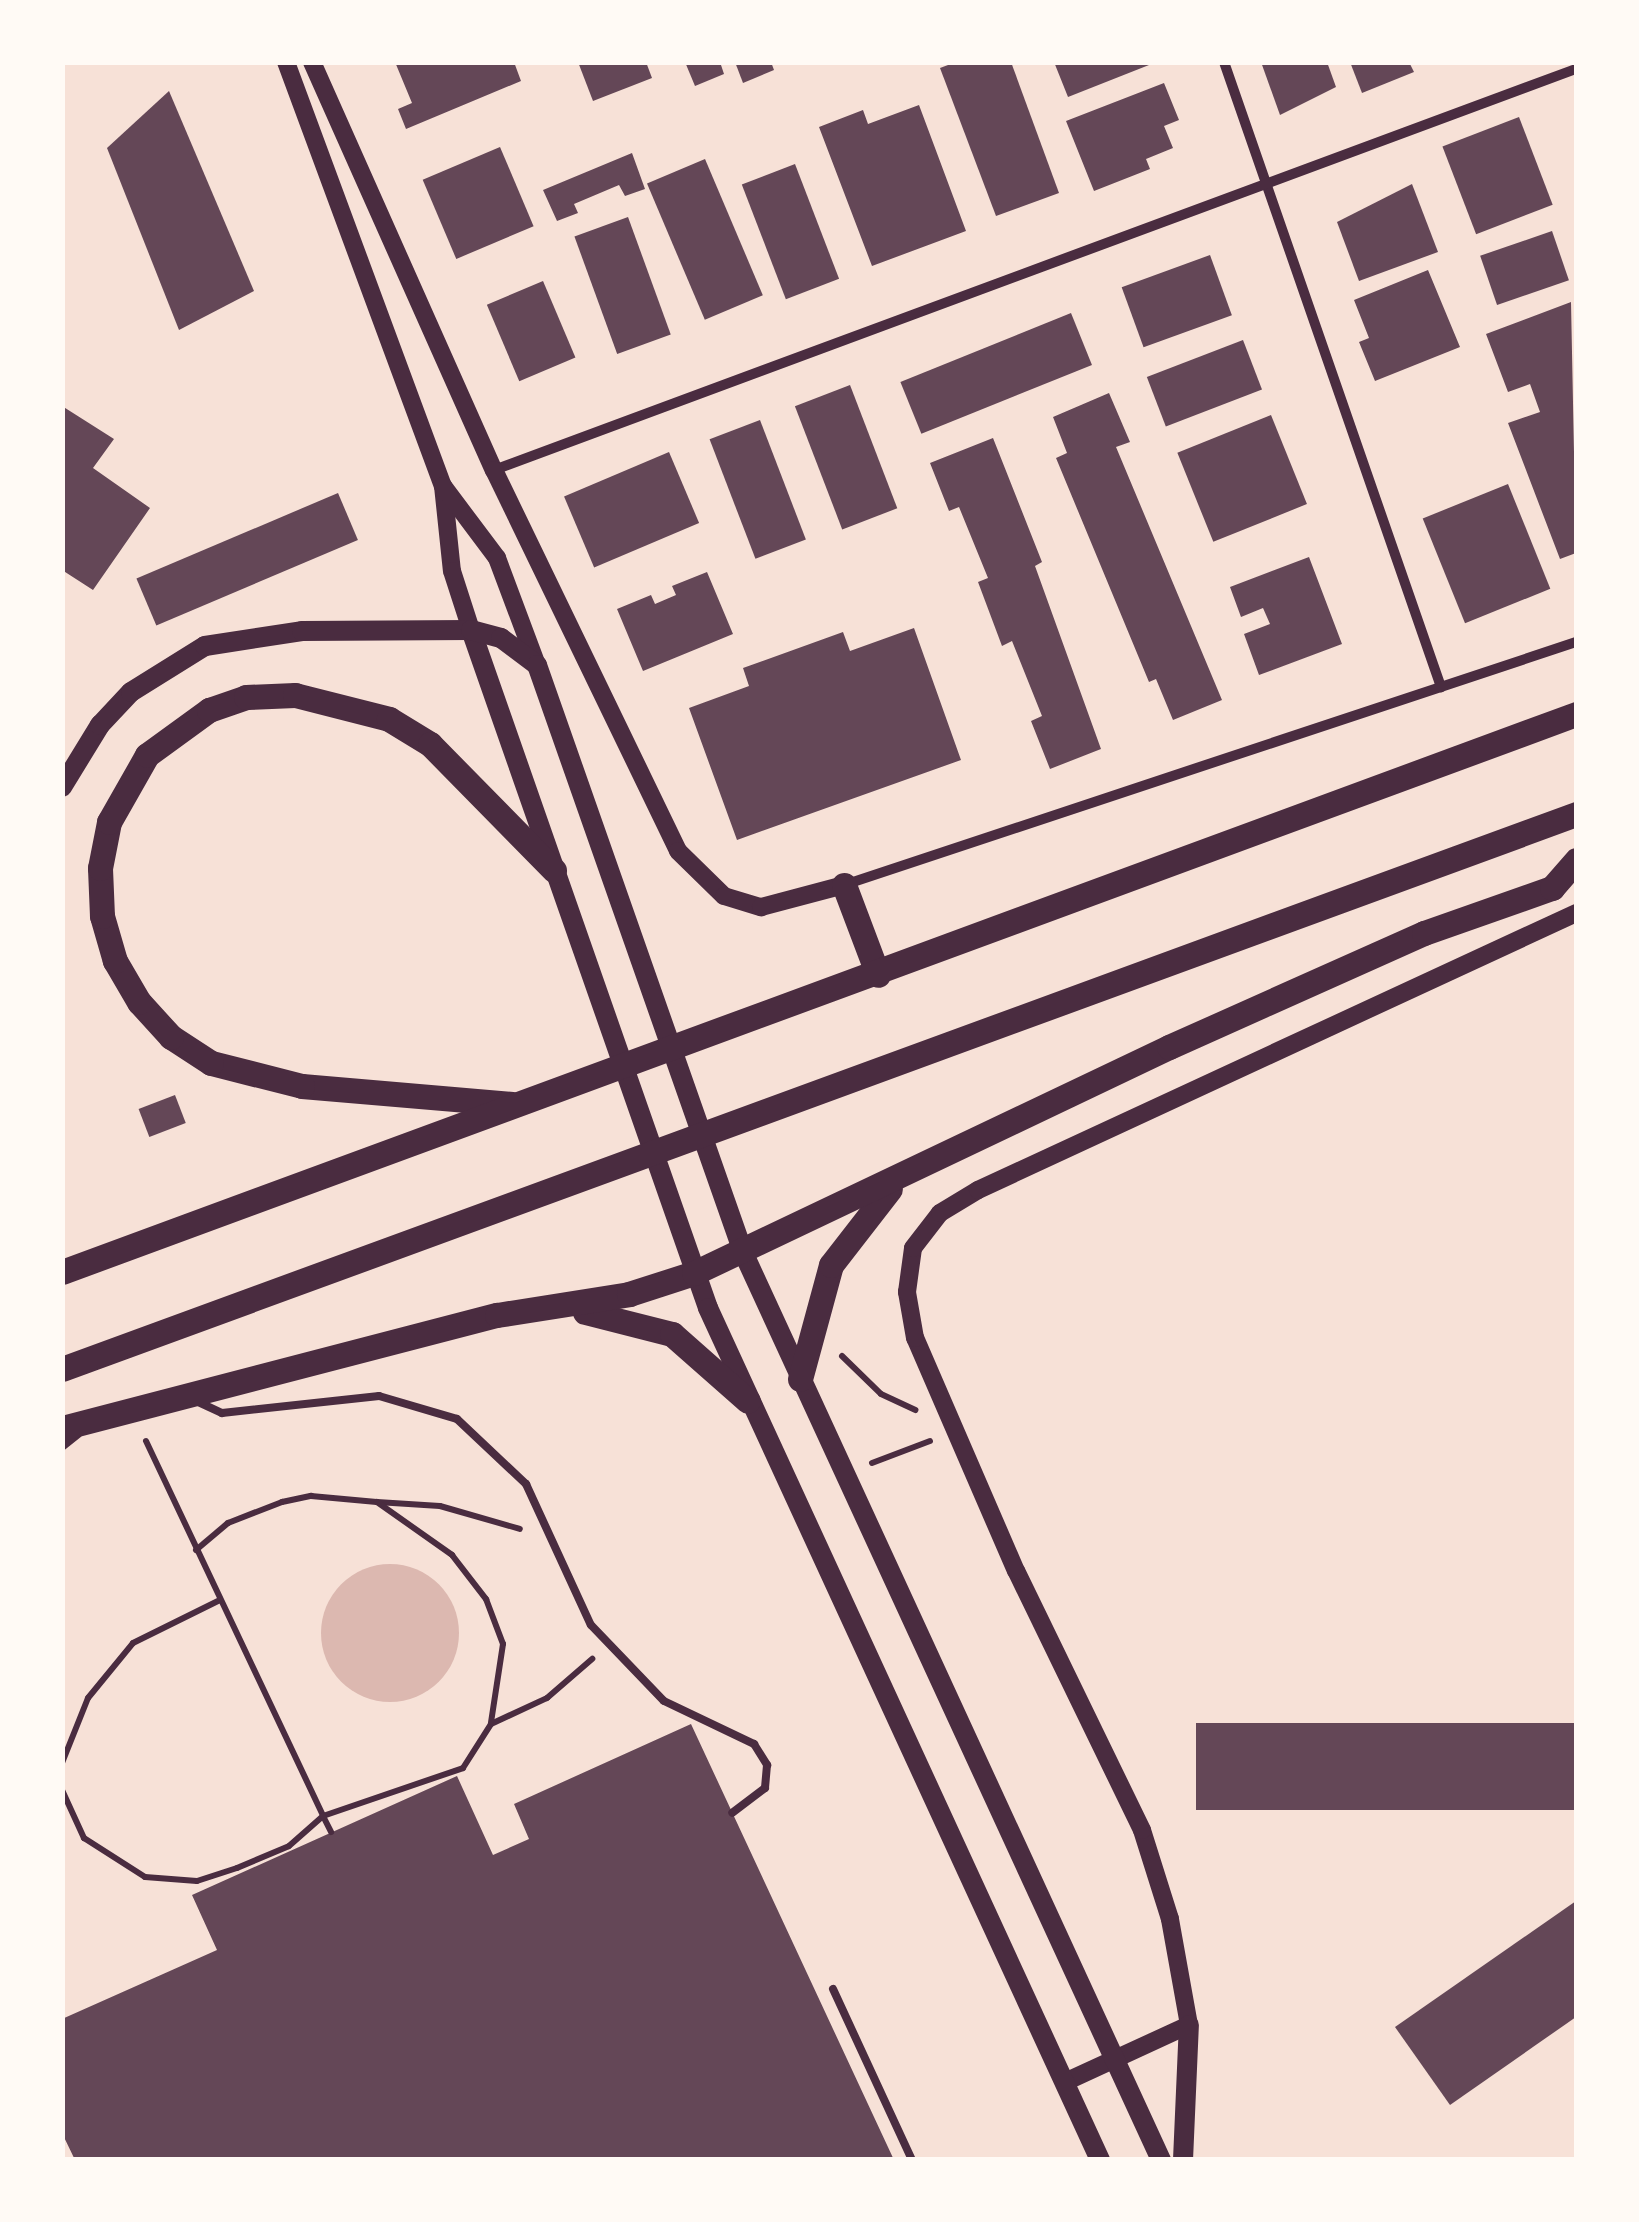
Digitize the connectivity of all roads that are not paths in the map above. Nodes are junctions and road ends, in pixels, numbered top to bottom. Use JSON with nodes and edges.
{"nodes":[{"id":1,"x":286,"y":62,"type":"edge"},
{"id":2,"x":312,"y":62,"type":"edge"},
{"id":3,"x":1224,"y":62,"type":"edge"},
{"id":4,"x":1576,"y":69,"type":"edge"},
{"id":5,"x":1266,"y":184,"type":"junction"},
{"id":6,"x":494,"y":470,"type":"junction"},
{"id":7,"x":443,"y":486,"type":"junction"},
{"id":8,"x":471,"y":630,"type":"junction"},
{"id":9,"x":1576,"y":642,"type":"edge"},
{"id":10,"x":537,"y":664,"type":"junction"},
{"id":11,"x":1441,"y":687,"type":"junction"},
{"id":12,"x":1576,"y":714,"type":"edge"},
{"id":13,"x":62,"y":787,"type":"edge"},
{"id":14,"x":1576,"y":814,"type":"edge"},
{"id":15,"x":1576,"y":860,"type":"edge"},
{"id":16,"x":554,"y":870,"type":"junction"},
{"id":17,"x":844,"y":885,"type":"junction"},
{"id":18,"x":1576,"y":913,"type":"edge"},
{"id":19,"x":878,"y":974,"type":"junction"},
{"id":20,"x":522,"y":1104,"type":"junction"},
{"id":21,"x":910,"y":1172,"type":"junction"},
{"id":22,"x":743,"y":1252,"type":"junction"},
{"id":23,"x":62,"y":1272,"type":"edge"},
{"id":24,"x":694,"y":1274,"type":"junction"},
{"id":25,"x":550,"y":1310,"type":"junction"},
{"id":26,"x":62,"y":1369,"type":"edge"},
{"id":27,"x":800,"y":1379,"type":"junction"},
{"id":28,"x":180,"y":1394,"type":"junction"},
{"id":29,"x":748,"y":1401,"type":"junction"},
{"id":30,"x":96,"y":1418,"type":"junction"},
{"id":31,"x":62,"y":1428,"type":"edge"},
{"id":32,"x":62,"y":1448,"type":"edge"},
{"id":33,"x":732,"y":1814,"type":"dead end"},
{"id":34,"x":832,"y":1989,"type":"dead end"},
{"id":35,"x":1189,"y":2024,"type":"junction"},
{"id":36,"x":1115,"y":2059,"type":"junction"},
{"id":37,"x":1065,"y":2082,"type":"junction"},
{"id":38,"x":912,"y":2160,"type":"edge"},
{"id":39,"x":1100,"y":2160,"type":"edge"},
{"id":40,"x":1161,"y":2160,"type":"edge"},
{"id":41,"x":1183,"y":2160,"type":"edge"}],
"edges":[{"from":1,"to":7,"type":"street"},
{"from":2,"to":6,"type":"street"},
{"from":3,"to":5,"type":"street"},
{"from":4,"to":5,"type":"street"},
{"from":5,"to":6,"type":"street"},
{"from":5,"to":11,"type":"street"},
{"from":6,"to":17,"type":"street"},
{"from":7,"to":8,"type":"street"},
{"from":7,"to":10,"type":"street"},
{"from":8,"to":10,"type":"main road"},
{"from":8,"to":13,"type":"main road"},
{"from":8,"to":16,"type":"main road"},
{"from":9,"to":11,"type":"street"},
{"from":10,"to":22,"type":"main road"},
{"from":11,"to":17,"type":"street"},
{"from":12,"to":19,"type":"main road"},
{"from":14,"to":26,"type":"main road"},
{"from":15,"to":21,"type":"main road"},
{"from":16,"to":20,"type":"main road"},
{"from":16,"to":24,"type":"main road"},
{"from":17,"to":19,"type":"main road"},
{"from":18,"to":35,"type":"street"},
{"from":19,"to":20,"type":"main road"},
{"from":20,"to":23,"type":"main road"},
{"from":21,"to":22,"type":"main road"},
{"from":21,"to":27,"type":"main road"},
{"from":22,"to":24,"type":"main road"},
{"from":22,"to":27,"type":"main road"},
{"from":24,"to":25,"type":"main road"},
{"from":24,"to":29,"type":"main road"},
{"from":25,"to":28,"type":"main road"},
{"from":25,"to":29,"type":"main road"},
{"from":27,"to":36,"type":"main road"},
{"from":28,"to":30,"type":"main road"},
{"from":28,"to":33,"type":"lane"},
{"from":29,"to":37,"type":"main road"},
{"from":30,"to":31,"type":"main road"},
{"from":30,"to":32,"type":"lane"},
{"from":34,"to":38,"type":"lane"},
{"from":35,"to":36,"type":"street"},
{"from":35,"to":41,"type":"main road"},
{"from":36,"to":37,"type":"street"},
{"from":36,"to":40,"type":"main road"},
{"from":37,"to":39,"type":"main road"}]}
